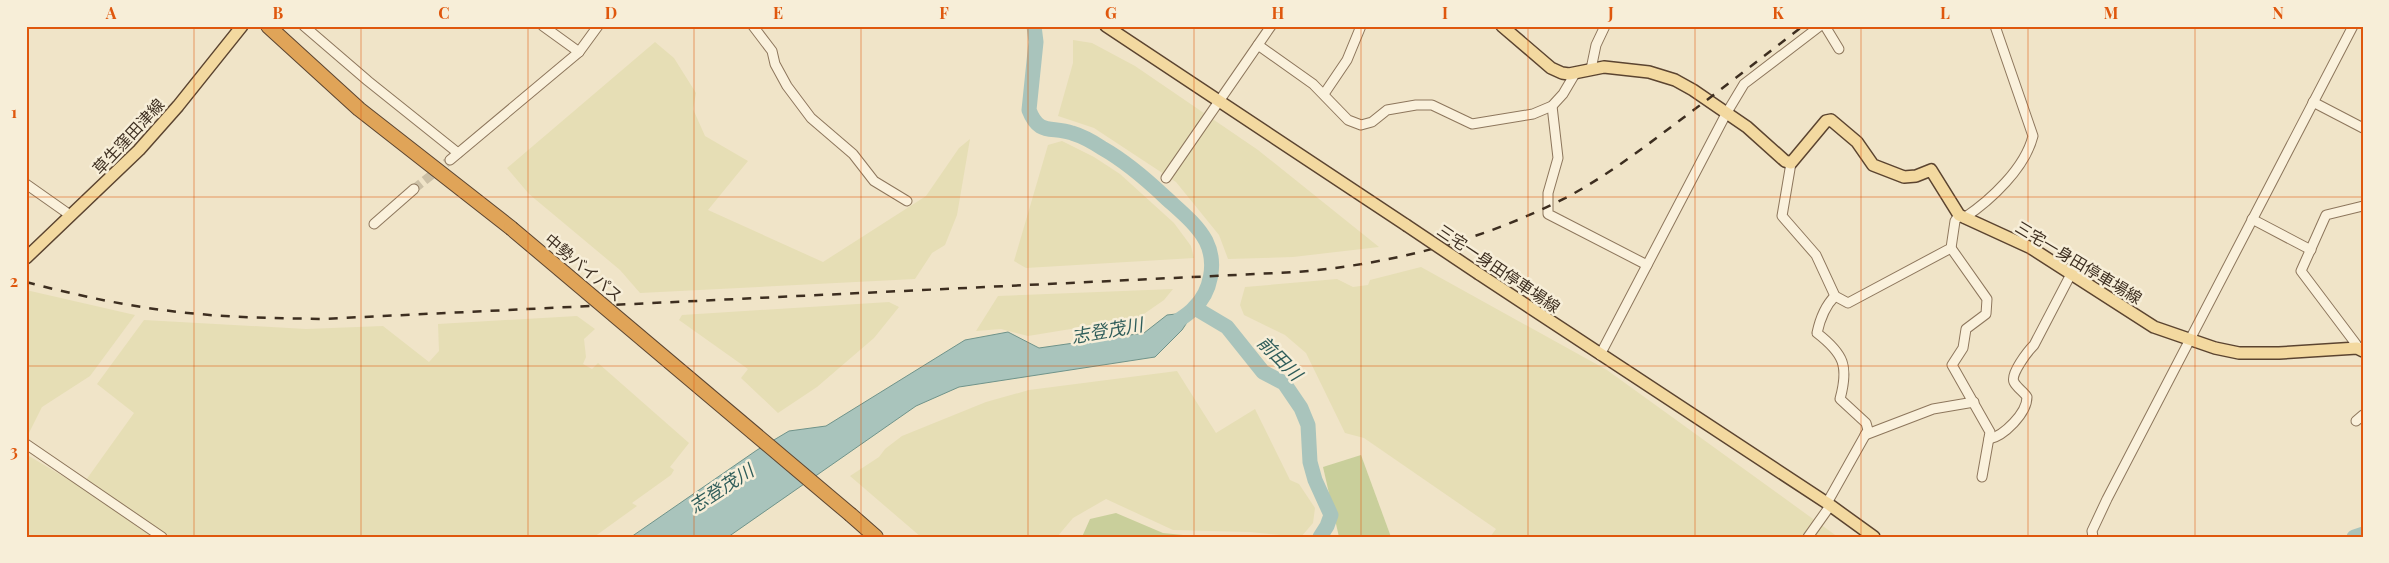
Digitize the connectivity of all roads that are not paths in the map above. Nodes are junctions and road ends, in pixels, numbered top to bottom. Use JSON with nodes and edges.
{"nodes":[{"id":1,"x":242,"y":26,"type":"edge"},
{"id":2,"x":268,"y":26,"type":"edge"},
{"id":3,"x":304,"y":26,"type":"edge"},
{"id":4,"x":543,"y":26,"type":"edge"},
{"id":5,"x":598,"y":26,"type":"edge"},
{"id":6,"x":753,"y":26,"type":"edge"},
{"id":7,"x":1106,"y":26,"type":"edge"},
{"id":8,"x":1271,"y":26,"type":"edge"},
{"id":9,"x":1361,"y":26,"type":"edge"},
{"id":10,"x":1502,"y":26,"type":"edge"},
{"id":11,"x":1605,"y":26,"type":"edge"},
{"id":12,"x":1820,"y":26,"type":"edge"},
{"id":13,"x":1825,"y":26,"type":"edge"},
{"id":14,"x":1995,"y":26,"type":"edge"},
{"id":15,"x":2353,"y":26,"type":"edge"},
{"id":16,"x":1258,"y":45,"type":"junction"},
{"id":17,"x":1839,"y":49,"type":"dead end"},
{"id":18,"x":580,"y":52,"type":"junction"},
{"id":19,"x":1591,"y":69,"type":"junction"},
{"id":20,"x":1576,"y":72,"type":"junction"},
{"id":21,"x":1324,"y":94,"type":"junction"},
{"id":22,"x":1221,"y":102,"type":"junction"},
{"id":23,"x":2313,"y":102,"type":"junction"},
{"id":24,"x":1552,"y":106,"type":"junction"},
{"id":25,"x":1726,"y":114,"type":"junction"},
{"id":26,"x":2363,"y":128,"type":"edge"},
{"id":27,"x":458,"y":153,"type":"junction"},
{"id":28,"x":450,"y":160,"type":"tunnel mouth"},
{"id":29,"x":1791,"y":163,"type":"junction"},
{"id":30,"x":1166,"y":178,"type":"dead end"},
{"id":31,"x":26,"y":184,"type":"edge"},
{"id":32,"x":414,"y":189,"type":"tunnel mouth"},
{"id":33,"x":907,"y":201,"type":"dead end"},
{"id":34,"x":2363,"y":206,"type":"edge"},
{"id":35,"x":70,"y":215,"type":"junction"},
{"id":36,"x":1962,"y":216,"type":"junction"},
{"id":37,"x":2252,"y":219,"type":"junction"},
{"id":38,"x":374,"y":224,"type":"dead end"},
{"id":39,"x":1951,"y":248,"type":"junction"},
{"id":40,"x":2310,"y":250,"type":"junction"},
{"id":41,"x":26,"y":258,"type":"edge"},
{"id":42,"x":1647,"y":265,"type":"junction"},
{"id":43,"x":2071,"y":274,"type":"junction"},
{"id":44,"x":1835,"y":296,"type":"junction"},
{"id":45,"x":2190,"y":339,"type":"junction"},
{"id":46,"x":2361,"y":349,"type":"edge"},
{"id":47,"x":1600,"y":355,"type":"junction"},
{"id":48,"x":1974,"y":402,"type":"junction"},
{"id":49,"x":1865,"y":435,"type":"junction"},
{"id":50,"x":1989,"y":439,"type":"junction"},
{"id":51,"x":27,"y":447,"type":"edge"},
{"id":52,"x":1982,"y":477,"type":"dead end"},
{"id":53,"x":1828,"y":504,"type":"junction"},
{"id":54,"x":162,"y":537,"type":"edge"},
{"id":55,"x":876,"y":537,"type":"edge"},
{"id":56,"x":1808,"y":537,"type":"edge"},
{"id":57,"x":1874,"y":537,"type":"edge"},
{"id":58,"x":2093,"y":537,"type":"edge"}],
"edges":[{"from":1,"to":35,"type":"main road","name":"草生窪田津線"},
{"from":2,"to":55,"type":"highway","name":"中勢バイパス","bridge":true},
{"from":3,"to":27,"type":"street"},
{"from":4,"to":18,"type":"street"},
{"from":5,"to":18,"type":"street"},
{"from":6,"to":33,"type":"street"},
{"from":7,"to":22,"type":"main road","name":"三宅一身田停車場線"},
{"from":8,"to":16,"type":"street"},
{"from":9,"to":21,"type":"street"},
{"from":10,"to":20,"type":"main road"},
{"from":11,"to":19,"type":"street"},
{"from":12,"to":25,"type":"street"},
{"from":13,"to":17,"type":"street"},
{"from":14,"to":36,"type":"street"},
{"from":15,"to":23,"type":"street"},
{"from":16,"to":21,"type":"street"},
{"from":16,"to":22,"type":"street"},
{"from":18,"to":27,"type":"street"},
{"from":19,"to":20,"type":"main road"},
{"from":19,"to":25,"type":"main road"},
{"from":20,"to":24,"type":"street"},
{"from":21,"to":24,"type":"street"},
{"from":22,"to":30,"type":"street"},
{"from":22,"to":47,"type":"main road","name":"三宅一身田停車場線","bridge":true},
{"from":23,"to":26,"type":"street"},
{"from":23,"to":37,"type":"street"},
{"from":24,"to":42,"type":"street"},
{"from":25,"to":29,"type":"main road"},
{"from":25,"to":42,"type":"street"},
{"from":27,"to":28,"type":"street"},
{"from":29,"to":36,"type":"main road"},
{"from":29,"to":44,"type":"street"},
{"from":31,"to":35,"type":"street"},
{"from":32,"to":38,"type":"street"},
{"from":34,"to":40,"type":"street"},
{"from":35,"to":41,"type":"main road","name":"草生窪田津線"},
{"from":36,"to":39,"type":"street"},
{"from":36,"to":43,"type":"main road","name":"三宅一身田停車場線"},
{"from":37,"to":40,"type":"street"},
{"from":37,"to":45,"type":"street"},
{"from":39,"to":44,"type":"street"},
{"from":39,"to":48,"type":"street"},
{"from":40,"to":46,"type":"street"},
{"from":42,"to":47,"type":"street"},
{"from":43,"to":45,"type":"main road","name":"三宅一身田停車場線"},
{"from":43,"to":50,"type":"street"},
{"from":44,"to":49,"type":"street"},
{"from":45,"to":46,"type":"main road","name":"三宅一身田停車場線"},
{"from":45,"to":58,"type":"street"},
{"from":47,"to":53,"type":"main road","name":"三宅一身田停車場線"},
{"from":48,"to":49,"type":"street"},
{"from":48,"to":50,"type":"street"},
{"from":49,"to":53,"type":"street"},
{"from":50,"to":52,"type":"street"},
{"from":51,"to":54,"type":"street"},
{"from":53,"to":56,"type":"street"},
{"from":53,"to":57,"type":"main road","name":"三宅一身田停車場線"}]}
